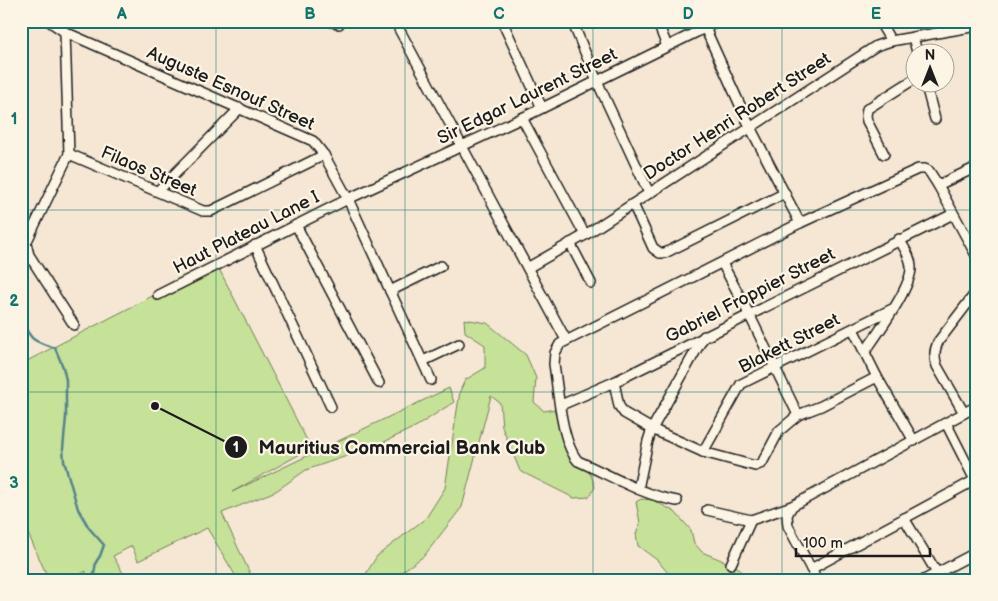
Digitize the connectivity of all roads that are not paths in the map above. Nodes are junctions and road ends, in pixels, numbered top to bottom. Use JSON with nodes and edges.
{"nodes":[{"id":1,"x":49,"y":21,"type":"edge"},
{"id":2,"x":329,"y":21,"type":"edge"},
{"id":3,"x":398,"y":21,"type":"edge"},
{"id":4,"x":502,"y":21,"type":"edge"},
{"id":5,"x":572,"y":21,"type":"edge"},
{"id":6,"x":657,"y":21,"type":"edge"},
{"id":7,"x":719,"y":21,"type":"edge"},
{"id":8,"x":879,"y":21,"type":"edge"},
{"id":9,"x":339,"y":24,"type":"dead end"},
{"id":10,"x":977,"y":26,"type":"edge"},
{"id":11,"x":705,"y":28,"type":"junction"},
{"id":12,"x":65,"y":32,"type":"junction"},
{"id":13,"x":913,"y":37,"type":"junction"},
{"id":14,"x":890,"y":41,"type":"junction"},
{"id":15,"x":914,"y":42,"type":"edge"},
{"id":16,"x":667,"y":46,"type":"junction"},
{"id":17,"x":597,"y":81,"type":"junction"},
{"id":18,"x":906,"y":84,"type":"edge"},
{"id":19,"x":928,"y":92,"type":"edge"},
{"id":20,"x":240,"y":108,"type":"junction"},
{"id":21,"x":542,"y":108,"type":"junction"},
{"id":22,"x":522,"y":118,"type":"junction"},
{"id":23,"x":935,"y":119,"type":"dead end"},
{"id":24,"x":750,"y":127,"type":"junction"},
{"id":25,"x":462,"y":146,"type":"junction"},
{"id":26,"x":69,"y":154,"type":"junction"},
{"id":27,"x":884,"y":154,"type":"dead end"},
{"id":28,"x":324,"y":155,"type":"junction"},
{"id":29,"x":977,"y":167,"type":"edge"},
{"id":30,"x":938,"y":185,"type":"junction"},
{"id":31,"x":158,"y":191,"type":"junction"},
{"id":32,"x":650,"y":193,"type":"junction"},
{"id":33,"x":784,"y":193,"type":"junction"},
{"id":34,"x":348,"y":199,"type":"junction"},
{"id":35,"x":632,"y":204,"type":"junction"},
{"id":36,"x":953,"y":214,"type":"junction"},
{"id":37,"x":800,"y":223,"type":"junction"},
{"id":38,"x":296,"y":225,"type":"junction"},
{"id":39,"x":585,"y":235,"type":"junction"},
{"id":40,"x":899,"y":239,"type":"junction"},
{"id":41,"x":570,"y":244,"type":"junction"},
{"id":42,"x":255,"y":245,"type":"junction"},
{"id":43,"x":976,"y":253,"type":"edge"},
{"id":44,"x":722,"y":263,"type":"junction"},
{"id":45,"x":441,"y":266,"type":"dead end"},
{"id":46,"x":528,"y":267,"type":"junction"},
{"id":47,"x":590,"y":283,"type":"dead end"},
{"id":48,"x":390,"y":291,"type":"junction"},
{"id":49,"x":977,"y":291,"type":"edge"},
{"id":50,"x":158,"y":295,"type":"dead end"},
{"id":51,"x":892,"y":309,"type":"junction"},
{"id":52,"x":749,"y":314,"type":"junction"},
{"id":53,"x":74,"y":325,"type":"dead end"},
{"id":54,"x":853,"y":329,"type":"junction"},
{"id":55,"x":704,"y":336,"type":"junction"},
{"id":56,"x":566,"y":340,"type":"junction"},
{"id":57,"x":459,"y":344,"type":"dead end"},
{"id":58,"x":865,"y":352,"type":"junction"},
{"id":59,"x":423,"y":362,"type":"junction"},
{"id":60,"x":774,"y":366,"type":"junction"},
{"id":61,"x":877,"y":378,"type":"junction"},
{"id":62,"x":431,"y":380,"type":"dead end"},
{"id":63,"x":614,"y":382,"type":"junction"},
{"id":64,"x":379,"y":383,"type":"dead end"},
{"id":65,"x":561,"y":405,"type":"junction"},
{"id":66,"x":977,"y":406,"type":"edge"},
{"id":67,"x":331,"y":408,"type":"dead end"},
{"id":68,"x":964,"y":413,"type":"junction"},
{"id":69,"x":798,"y":416,"type":"junction"},
{"id":70,"x":946,"y":423,"type":"junction"},
{"id":71,"x":652,"y":429,"type":"junction"},
{"id":72,"x":914,"y":441,"type":"junction"},
{"id":73,"x":703,"y":452,"type":"junction"},
{"id":74,"x":976,"y":482,"type":"edge"},
{"id":75,"x":638,"y":489,"type":"junction"},
{"id":76,"x":677,"y":501,"type":"dead end"},
{"id":77,"x":792,"y":506,"type":"junction"},
{"id":78,"x":707,"y":510,"type":"dead end"},
{"id":79,"x":904,"y":518,"type":"junction"},
{"id":80,"x":751,"y":520,"type":"junction"},
{"id":81,"x":977,"y":552,"type":"edge"},
{"id":82,"x":731,"y":564,"type":"dead end"},
{"id":83,"x":811,"y":569,"type":"junction"},
{"id":84,"x":936,"y":573,"type":"junction"},
{"id":85,"x":926,"y":579,"type":"edge"},
{"id":86,"x":817,"y":580,"type":"edge"}],
"edges":[{"from":1,"to":12,"type":"street","name":"Auguste Esnouf Street"},
{"from":2,"to":9,"type":"street"},
{"from":3,"to":25,"type":"street"},
{"from":4,"to":21,"type":"street"},
{"from":5,"to":17,"type":"street"},
{"from":6,"to":16,"type":"street"},
{"from":7,"to":11,"type":"street","name":"Sir Edgar Laurent Street"},
{"from":8,"to":14,"type":"street"},
{"from":10,"to":13,"type":"street","name":"Doctor Henri Robert Street"},
{"from":11,"to":16,"type":"street","name":"Sir Edgar Laurent Street"},
{"from":11,"to":24,"type":"street"},
{"from":12,"to":20,"type":"street","name":"Auguste Esnouf Street"},
{"from":12,"to":26,"type":"street"},
{"from":13,"to":14,"type":"street","name":"Doctor Henri Robert Street"},
{"from":13,"to":15,"type":"street"},
{"from":14,"to":24,"type":"street","name":"Doctor Henri Robert Street"},
{"from":16,"to":17,"type":"street","name":"Sir Edgar Laurent Street"},
{"from":17,"to":21,"type":"street","name":"Sir Edgar Laurent Street"},
{"from":17,"to":32,"type":"street"},
{"from":18,"to":27,"type":"street"},
{"from":19,"to":23,"type":"street"},
{"from":20,"to":28,"type":"street","name":"Auguste Esnouf Street"},
{"from":20,"to":31,"type":"street"},
{"from":21,"to":22,"type":"street","name":"Sir Edgar Laurent Street"},
{"from":22,"to":25,"type":"street","name":"Sir Edgar Laurent Street"},
{"from":22,"to":39,"type":"street"},
{"from":24,"to":32,"type":"street","name":"Doctor Henri Robert Street"},
{"from":24,"to":33,"type":"street"},
{"from":25,"to":34,"type":"street","name":"Sir Edgar Laurent Street"},
{"from":25,"to":46,"type":"street"},
{"from":26,"to":31,"type":"street","name":"Filaos Street"},
{"from":26,"to":53,"type":"street"},
{"from":28,"to":31,"type":"street","name":"Filaos Street"},
{"from":28,"to":34,"type":"street","name":"Auguste Esnouf Street"},
{"from":29,"to":30,"type":"street"},
{"from":30,"to":36,"type":"street"},
{"from":30,"to":37,"type":"street"},
{"from":32,"to":35,"type":"street","name":"Doctor Henri Robert Street"},
{"from":33,"to":35,"type":"street"},
{"from":33,"to":37,"type":"street"},
{"from":34,"to":38,"type":"street","name":"Haut Plateau Lane I"},
{"from":34,"to":48,"type":"street","name":"Auguste Esnouf Street"},
{"from":35,"to":39,"type":"street","name":"Doctor Henri Robert Street"},
{"from":36,"to":40,"type":"street","name":"Gabriel Froppier Street"},
{"from":36,"to":43,"type":"street"},
{"from":37,"to":44,"type":"street"},
{"from":38,"to":42,"type":"street","name":"Haut Plateau Lane I"},
{"from":38,"to":64,"type":"street"},
{"from":39,"to":41,"type":"street","name":"Doctor Henri Robert Street"},
{"from":40,"to":51,"type":"street"},
{"from":40,"to":52,"type":"street","name":"Gabriel Froppier Street"},
{"from":41,"to":46,"type":"street","name":"Doctor Henri Robert Street"},
{"from":41,"to":47,"type":"street"},
{"from":42,"to":50,"type":"street","name":"Haut Plateau Lane I"},
{"from":42,"to":67,"type":"street"},
{"from":44,"to":52,"type":"street"},
{"from":44,"to":56,"type":"street"},
{"from":45,"to":48,"type":"street"},
{"from":46,"to":56,"type":"street"},
{"from":48,"to":59,"type":"street","name":"Auguste Esnouf Street"},
{"from":49,"to":68,"type":"street"},
{"from":51,"to":54,"type":"street","name":"Blakett Street"},
{"from":51,"to":58,"type":"street"},
{"from":52,"to":55,"type":"street","name":"Gabriel Froppier Street"},
{"from":52,"to":60,"type":"street"},
{"from":54,"to":58,"type":"street"},
{"from":54,"to":60,"type":"street","name":"Blakett Street"},
{"from":55,"to":63,"type":"street","name":"Gabriel Froppier Street"},
{"from":55,"to":71,"type":"street"},
{"from":56,"to":65,"type":"street"},
{"from":57,"to":59,"type":"street"},
{"from":58,"to":61,"type":"street"},
{"from":59,"to":62,"type":"street","name":"Auguste Esnouf Street"},
{"from":60,"to":69,"type":"street"},
{"from":60,"to":73,"type":"street","name":"Blakett Street"},
{"from":61,"to":69,"type":"street"},
{"from":61,"to":72,"type":"street"},
{"from":63,"to":65,"type":"street","name":"Gabriel Froppier Street"},
{"from":63,"to":71,"type":"street"},
{"from":65,"to":75,"type":"street"},
{"from":66,"to":68,"type":"street"},
{"from":68,"to":70,"type":"street"},
{"from":69,"to":73,"type":"street"},
{"from":70,"to":72,"type":"street"},
{"from":70,"to":74,"type":"street"},
{"from":71,"to":73,"type":"street"},
{"from":71,"to":75,"type":"street"},
{"from":72,"to":77,"type":"street"},
{"from":74,"to":79,"type":"street"},
{"from":75,"to":76,"type":"street"},
{"from":77,"to":80,"type":"street"},
{"from":77,"to":83,"type":"street"},
{"from":78,"to":80,"type":"street"},
{"from":79,"to":83,"type":"street"},
{"from":79,"to":84,"type":"street"},
{"from":80,"to":82,"type":"street"},
{"from":81,"to":84,"type":"street"},
{"from":83,"to":86,"type":"street"},
{"from":84,"to":85,"type":"street"}]}
